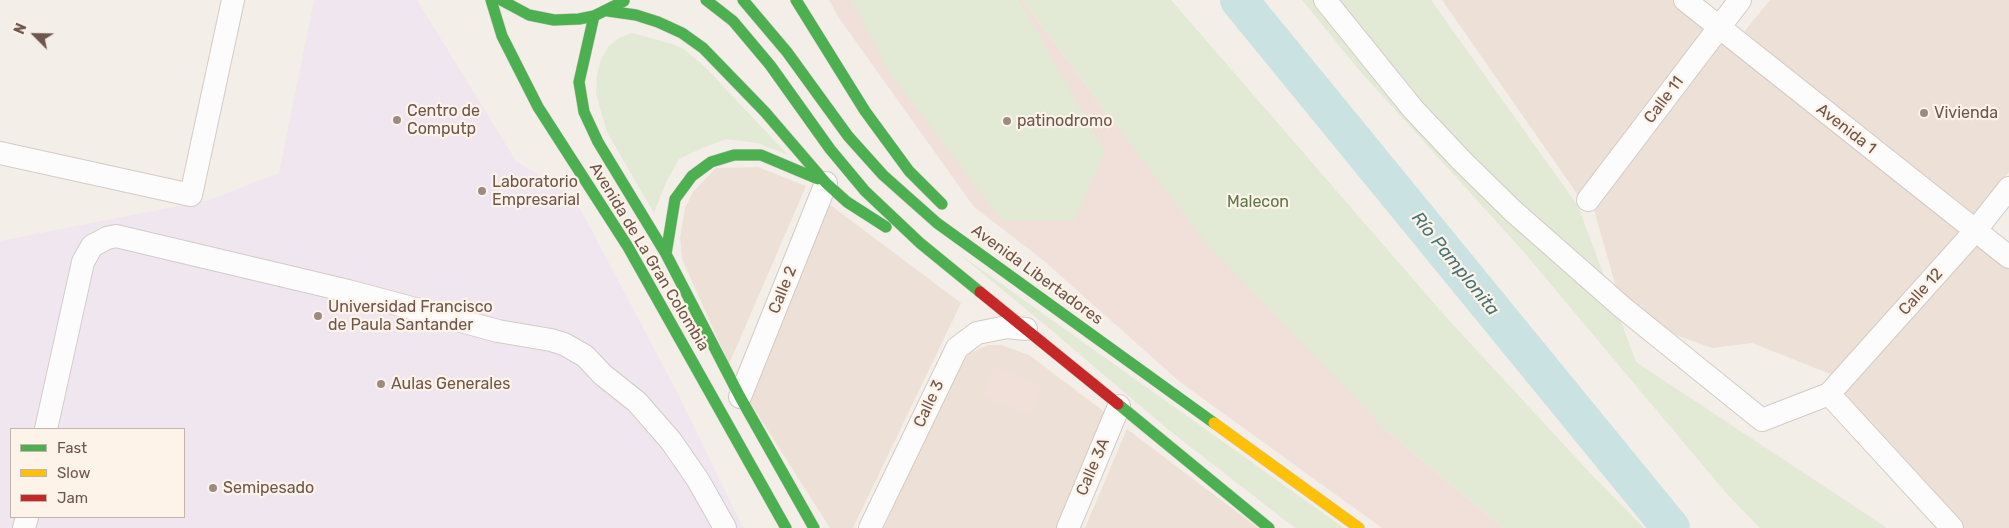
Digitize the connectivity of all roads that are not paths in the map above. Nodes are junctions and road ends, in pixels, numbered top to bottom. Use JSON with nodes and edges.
{"nodes":[{"id":1,"x":233,"y":0,"type":"edge"},
{"id":2,"x":491,"y":0,"type":"edge"},
{"id":3,"x":501,"y":0,"type":"edge"},
{"id":4,"x":627,"y":0,"type":"edge"},
{"id":5,"x":706,"y":0,"type":"edge"},
{"id":6,"x":742,"y":0,"type":"edge"},
{"id":7,"x":796,"y":0,"type":"edge"},
{"id":8,"x":803,"y":0,"type":"edge"},
{"id":9,"x":1325,"y":0,"type":"edge"},
{"id":10,"x":1685,"y":0,"type":"edge"},
{"id":11,"x":1740,"y":0,"type":"edge"},
{"id":12,"x":608,"y":11,"type":"junction"},
{"id":13,"x":594,"y":16,"type":"junction"},
{"id":14,"x":1718,"y":27,"type":"junction"},
{"id":15,"x":825,"y":44,"type":"junction"},
{"id":16,"x":0,"y":153,"type":"edge"},
{"id":17,"x":826,"y":183,"type":"junction"},
{"id":18,"x":2009,"y":188,"type":"edge"},
{"id":19,"x":1588,"y":200,"type":"dead end"},
{"id":20,"x":948,"y":210,"type":"dead end"},
{"id":21,"x":1975,"y":231,"type":"junction"},
{"id":22,"x":974,"y":236,"type":"dead end"},
{"id":23,"x":920,"y":243,"type":"junction"},
{"id":24,"x":666,"y":254,"type":"junction"},
{"id":25,"x":2009,"y":257,"type":"edge"},
{"id":26,"x":1036,"y":293,"type":"junction"},
{"id":27,"x":1026,"y":330,"type":"junction"},
{"id":28,"x":1829,"y":394,"type":"junction"},
{"id":29,"x":740,"y":397,"type":"junction"},
{"id":30,"x":1119,"y":406,"type":"junction"},
{"id":31,"x":46,"y":428,"type":"edge"},
{"id":32,"x":725,"y":528,"type":"edge"},
{"id":33,"x":786,"y":528,"type":"edge"},
{"id":34,"x":814,"y":528,"type":"edge"},
{"id":35,"x":870,"y":528,"type":"edge"},
{"id":36,"x":1068,"y":528,"type":"edge"},
{"id":37,"x":1269,"y":528,"type":"edge"},
{"id":38,"x":1359,"y":528,"type":"edge"},
{"id":39,"x":1952,"y":528,"type":"edge"}],
"edges":[{"from":1,"to":16,"type":"street"},
{"from":2,"to":33,"type":"main road","name":"Avenida de La Gran Colombia"},
{"from":3,"to":13,"type":"main road"},
{"from":4,"to":12,"type":"main road"},
{"from":5,"to":23,"type":"main road"},
{"from":6,"to":26,"type":"main road","name":"Avenida Libertadores"},
{"from":7,"to":15,"type":"main road"},
{"from":8,"to":15,"type":"main road"},
{"from":9,"to":28,"type":"street"},
{"from":10,"to":14,"type":"street","name":"Avenida 1"},
{"from":11,"to":14,"type":"street","name":"Calle 11"},
{"from":12,"to":13,"type":"main road"},
{"from":12,"to":17,"type":"main road"},
{"from":13,"to":24,"type":"main road","name":"Avenida de La Gran Colombia"},
{"from":14,"to":19,"type":"street","name":"Calle 11"},
{"from":14,"to":21,"type":"street","name":"Avenida 1"},
{"from":15,"to":20,"type":"main road"},
{"from":17,"to":23,"type":"main road"},
{"from":17,"to":24,"type":"main road"},
{"from":17,"to":29,"type":"street","name":"Calle 2"},
{"from":18,"to":21,"type":"street","name":"Calle 12"},
{"from":21,"to":25,"type":"street","name":"Avenida 1"},
{"from":21,"to":28,"type":"street","name":"Calle 12"},
{"from":22,"to":26,"type":"main road"},
{"from":23,"to":27,"type":"main road"},
{"from":24,"to":29,"type":"main road","name":"Avenida de La Gran Colombia"},
{"from":26,"to":38,"type":"main road","name":"Avenida Libertadores"},
{"from":27,"to":30,"type":"main road"},
{"from":27,"to":35,"type":"street","name":"Calle 3"},
{"from":28,"to":39,"type":"street"},
{"from":29,"to":34,"type":"main road","name":"Avenida de La Gran Colombia"},
{"from":30,"to":36,"type":"street","name":"Calle 3A"},
{"from":30,"to":37,"type":"main road"},
{"from":31,"to":32,"type":"street"}]}
